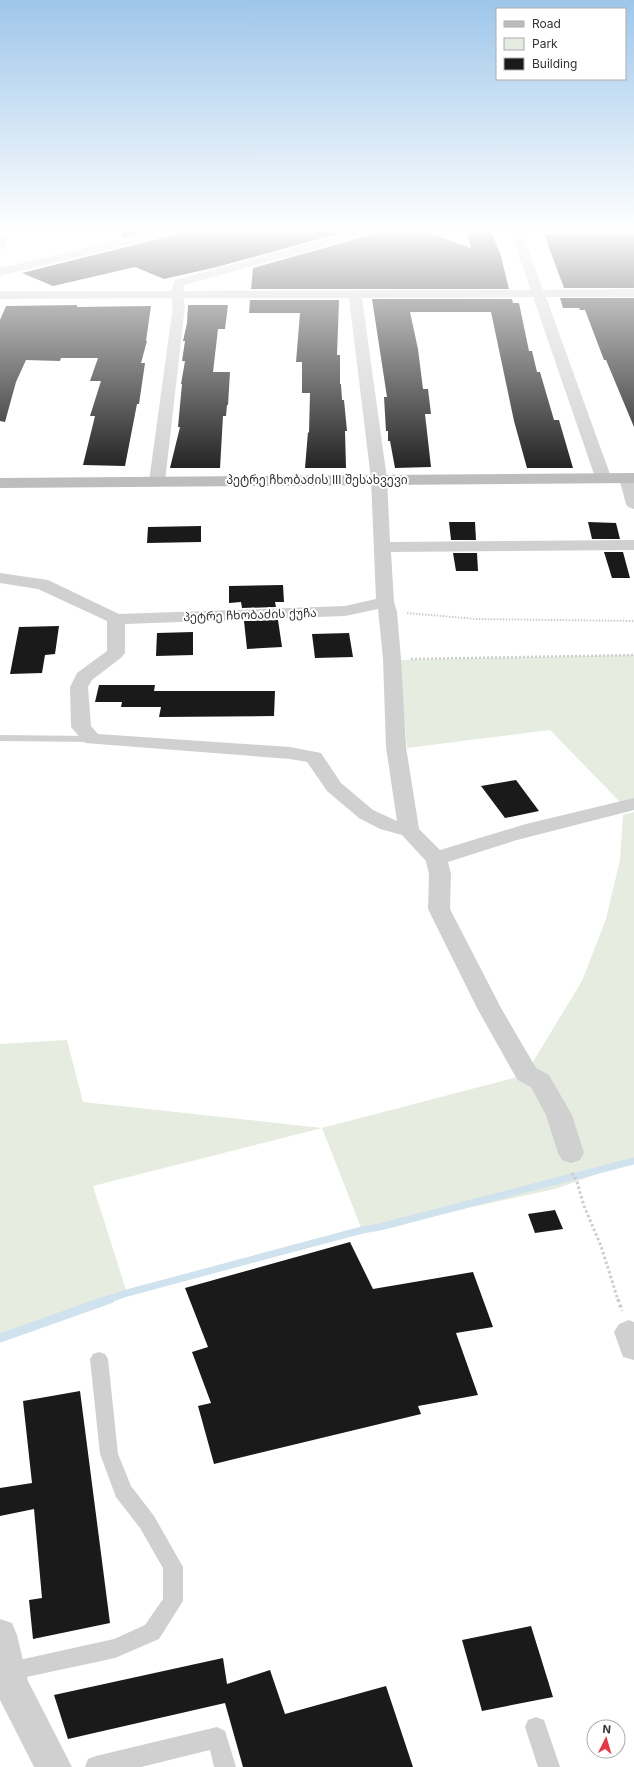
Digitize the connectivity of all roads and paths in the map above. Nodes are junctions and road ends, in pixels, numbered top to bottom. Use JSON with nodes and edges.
{"nodes":[{"id":1,"x":178,"y":313,"type":"edge"},
{"id":2,"x":358,"y":313,"type":"edge"},
{"id":3,"x":545,"y":313,"type":"edge"},
{"id":4,"x":603,"y":477,"type":"junction"},
{"id":5,"x":631,"y":478,"type":"edge"},
{"id":6,"x":379,"y":479,"type":"junction"},
{"id":7,"x":157,"y":481,"type":"junction"},
{"id":8,"x":0,"y":483,"type":"edge"},
{"id":9,"x":634,"y":504,"type":"edge"},
{"id":10,"x":634,"y":545,"type":"edge"},
{"id":11,"x":383,"y":547,"type":"junction"},
{"id":12,"x":0,"y":578,"type":"edge"},
{"id":13,"x":387,"y":606,"type":"junction"},
{"id":14,"x":116,"y":619,"type":"junction"},
{"id":15,"x":634,"y":621,"type":"edge"},
{"id":16,"x":634,"y":656,"type":"edge"},
{"id":17,"x":392,"y":660,"type":"junction"},
{"id":18,"x":0,"y":738,"type":"edge"},
{"id":19,"x":92,"y":739,"type":"junction"},
{"id":20,"x":634,"y":804,"type":"edge"},
{"id":21,"x":409,"y":830,"type":"junction"},
{"id":22,"x":436,"y":859,"type":"junction"},
{"id":23,"x":571,"y":1161,"type":"joint"},
{"id":24,"x":632,"y":1340,"type":"edge"},
{"id":25,"x":99,"y":1359,"type":"dead end"},
{"id":26,"x":0,"y":1635,"type":"edge"},
{"id":27,"x":8,"y":1671,"type":"junction"},
{"id":28,"x":536,"y":1727,"type":"dead end"},
{"id":29,"x":54,"y":1767,"type":"edge"},
{"id":30,"x":96,"y":1767,"type":"edge"},
{"id":31,"x":225,"y":1767,"type":"edge"},
{"id":32,"x":549,"y":1767,"type":"edge"}],
"edges":[{"from":1,"to":7,"type":"street"},
{"from":2,"to":6,"type":"street"},
{"from":3,"to":4,"type":"street"},
{"from":4,"to":5,"type":"street","name":"პეტრე ჩხობაძის III შესახვევი"},
{"from":4,"to":6,"type":"street","name":"პეტრე ჩხობაძის III შესახვევი"},
{"from":5,"to":9,"type":"street"},
{"from":6,"to":7,"type":"street","name":"პეტრე ჩხობაძის III შესახვევი"},
{"from":6,"to":11,"type":"street"},
{"from":7,"to":8,"type":"street","name":"პეტრე ჩხობაძის III შესახვევი"},
{"from":10,"to":11,"type":"street"},
{"from":11,"to":13,"type":"street"},
{"from":12,"to":14,"type":"street","name":"პეტრე ჩხობაძის ქუჩა"},
{"from":13,"to":14,"type":"street","name":"პეტრე ჩხობაძის ქუჩა"},
{"from":13,"to":15,"type":"path"},
{"from":13,"to":17,"type":"street"},
{"from":14,"to":19,"type":"street"},
{"from":16,"to":17,"type":"path"},
{"from":17,"to":21,"type":"street"},
{"from":18,"to":19,"type":"lane"},
{"from":19,"to":21,"type":"street"},
{"from":20,"to":22,"type":"street"},
{"from":21,"to":22,"type":"street"},
{"from":22,"to":23,"type":"street"},
{"from":23,"to":24,"type":"path"},
{"from":25,"to":27,"type":"lane"},
{"from":26,"to":27,"type":"street"},
{"from":27,"to":29,"type":"street"},
{"from":28,"to":32,"type":"lane"},
{"from":30,"to":31,"type":"lane"}]}
